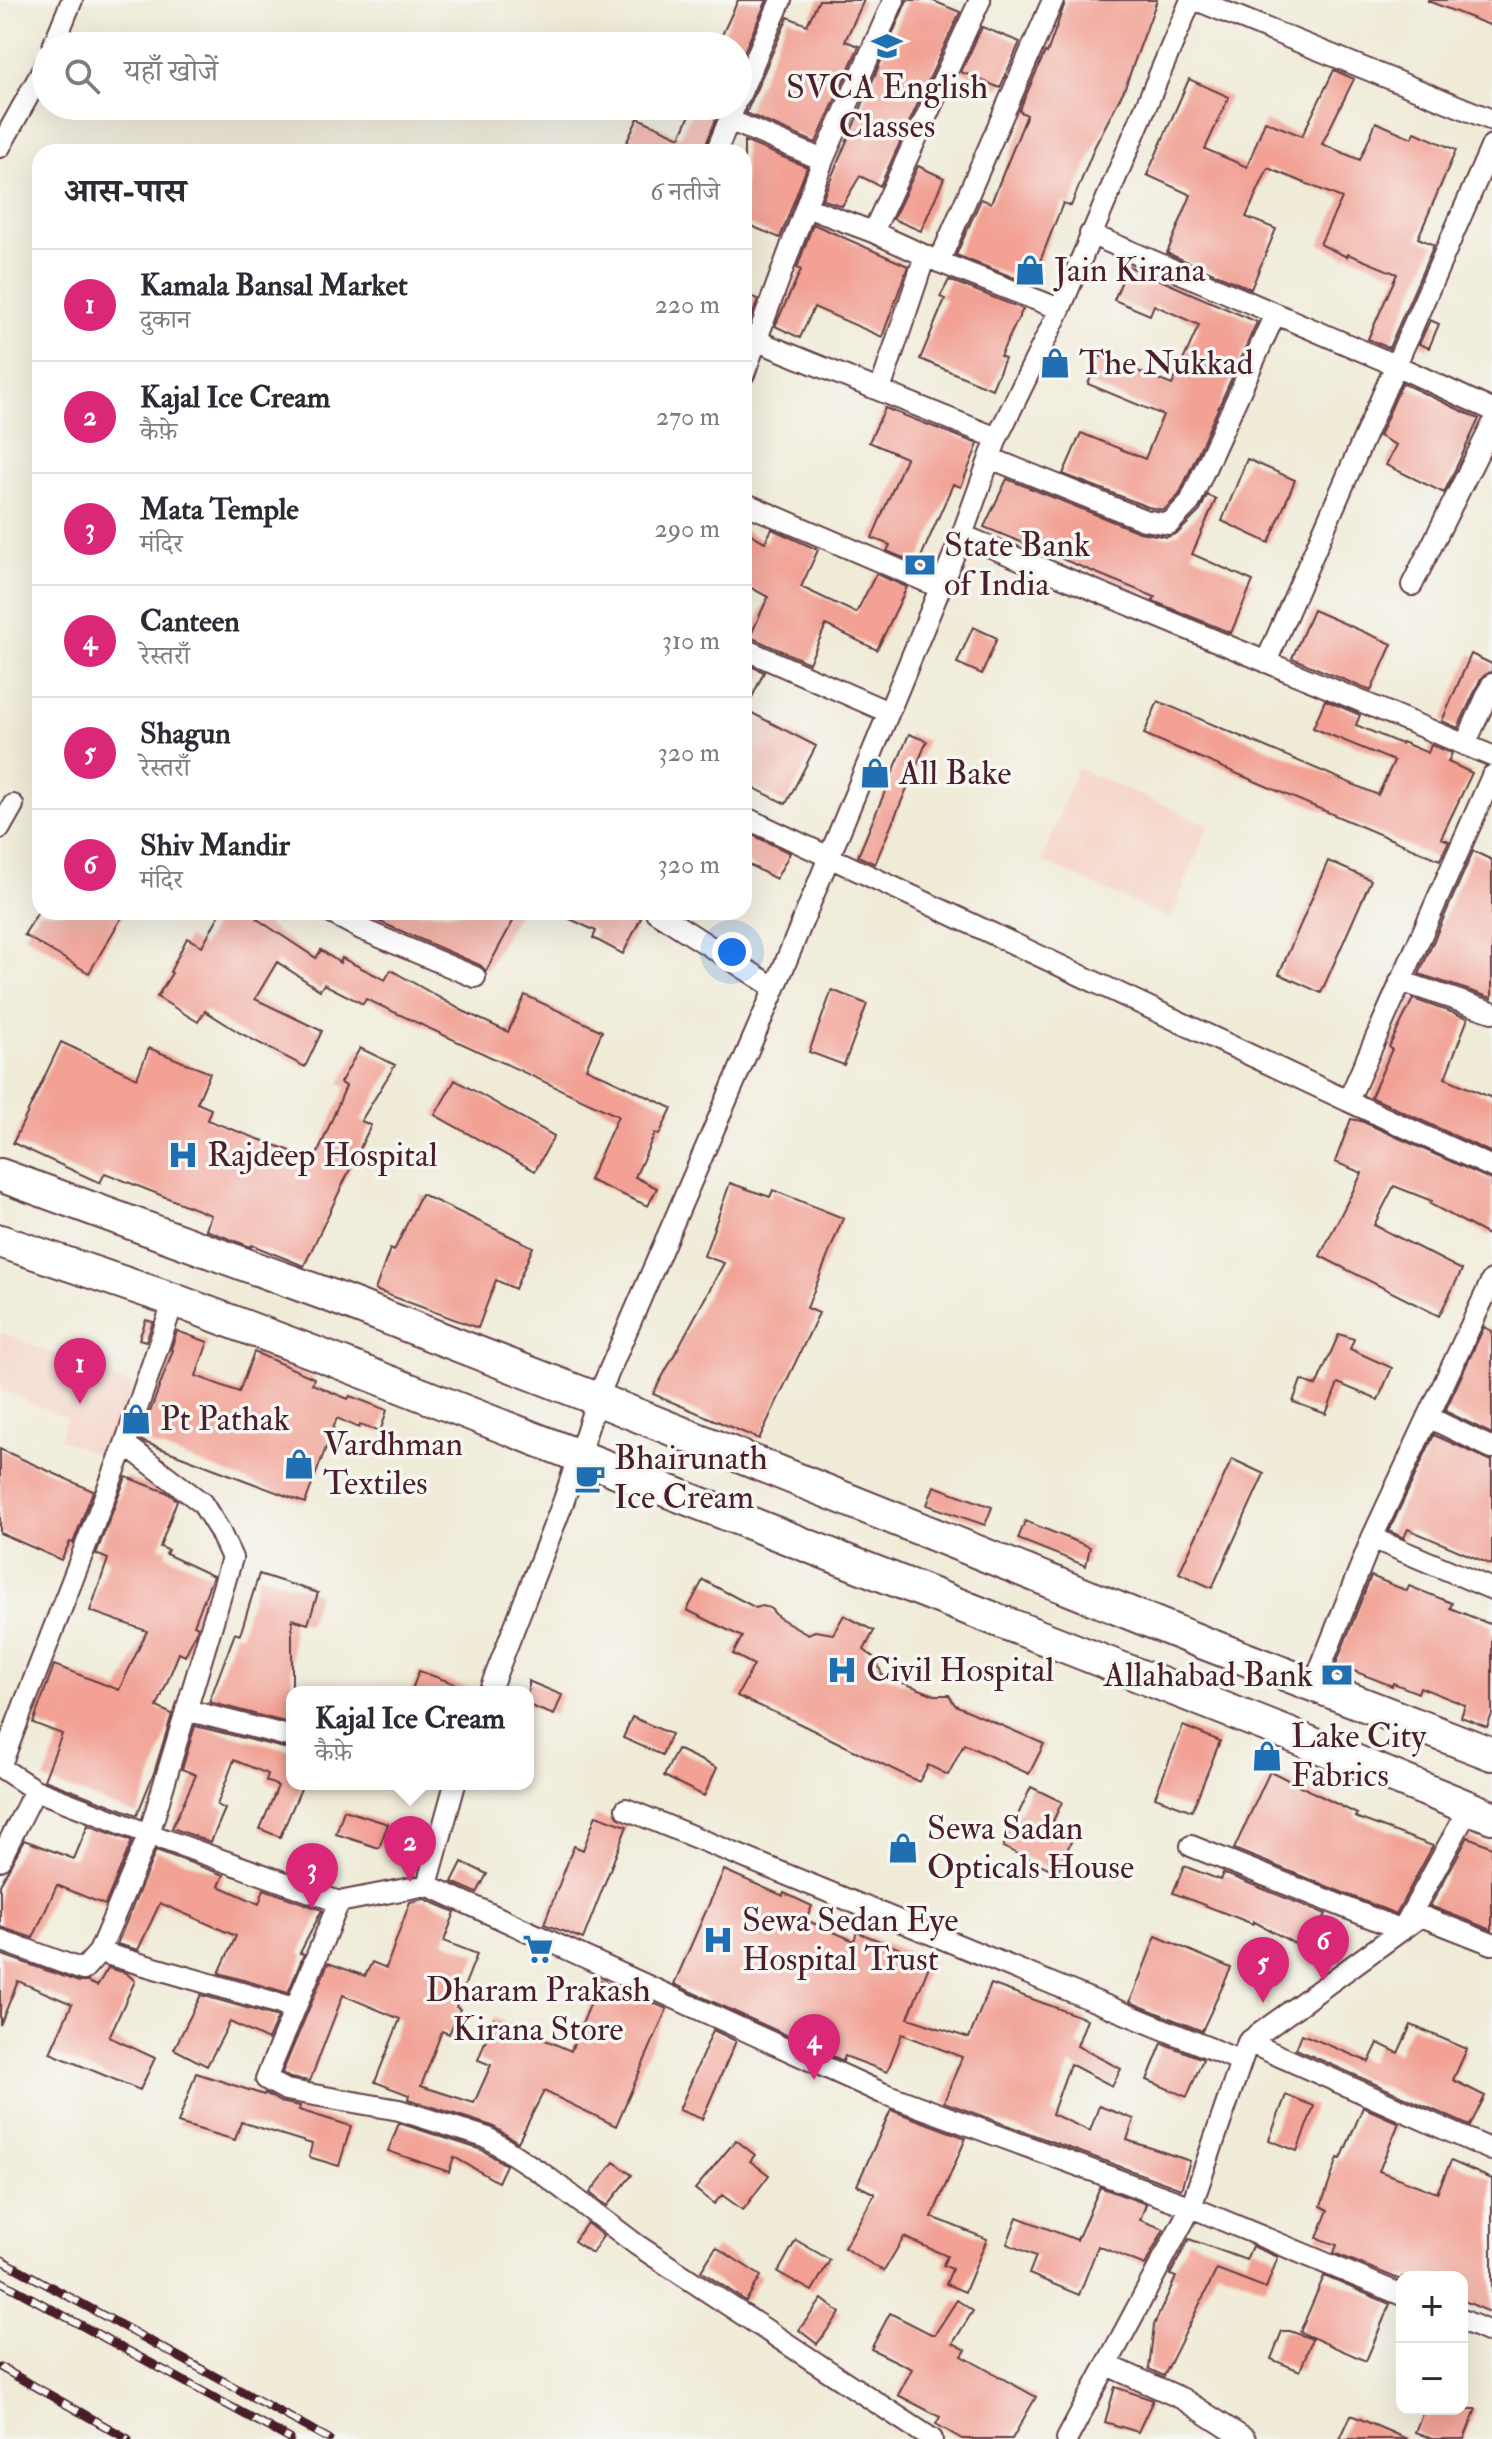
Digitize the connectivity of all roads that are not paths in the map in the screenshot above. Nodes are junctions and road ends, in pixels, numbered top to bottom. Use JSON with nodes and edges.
{"nodes":[{"id":1,"x":72,"y":0,"type":"edge"},
{"id":2,"x":781,"y":0,"type":"edge"},
{"id":3,"x":894,"y":0,"type":"edge"},
{"id":4,"x":980,"y":0,"type":"edge"},
{"id":5,"x":1053,"y":0,"type":"edge"},
{"id":6,"x":1194,"y":0,"type":"edge"},
{"id":7,"x":59,"y":32,"type":"edge"},
{"id":8,"x":752,"y":67,"type":"edge"},
{"id":9,"x":32,"y":89,"type":"edge"},
{"id":10,"x":729,"y":120,"type":"edge"},
{"id":11,"x":746,"y":120,"type":"edge"},
{"id":12,"x":1492,"y":120,"type":"edge"},
{"id":13,"x":719,"y":144,"type":"edge"},
{"id":14,"x":1492,"y":145,"type":"edge"},
{"id":15,"x":0,"y":147,"type":"edge"},
{"id":16,"x":823,"y":160,"type":"junction"},
{"id":17,"x":806,"y":207,"type":"junction"},
{"id":18,"x":873,"y":232,"type":"junction"},
{"id":19,"x":1090,"y":234,"type":"junction"},
{"id":20,"x":932,"y":259,"type":"junction"},
{"id":21,"x":1060,"y":309,"type":"junction"},
{"id":22,"x":1275,"y":314,"type":"junction"},
{"id":23,"x":752,"y":333,"type":"edge"},
{"id":24,"x":752,"y":339,"type":"edge"},
{"id":25,"x":1395,"y":365,"type":"junction"},
{"id":26,"x":880,"y":390,"type":"junction"},
{"id":27,"x":1492,"y":410,"type":"edge"},
{"id":28,"x":1492,"y":425,"type":"edge"},
{"id":29,"x":997,"y":438,"type":"junction"},
{"id":30,"x":990,"y":458,"type":"junction"},
{"id":31,"x":752,"y":506,"type":"edge"},
{"id":32,"x":962,"y":535,"type":"junction"},
{"id":33,"x":1412,"y":585,"type":"dead end"},
{"id":34,"x":939,"y":587,"type":"junction"},
{"id":35,"x":752,"y":652,"type":"edge"},
{"id":36,"x":1266,"y":662,"type":"junction"},
{"id":37,"x":1492,"y":684,"type":"edge"},
{"id":38,"x":888,"y":712,"type":"junction"},
{"id":39,"x":1465,"y":745,"type":"junction"},
{"id":40,"x":1492,"y":756,"type":"edge"},
{"id":41,"x":1492,"y":776,"type":"edge"},
{"id":42,"x":13,"y":805,"type":"dead end"},
{"id":43,"x":752,"y":821,"type":"edge"},
{"id":44,"x":0,"y":828,"type":"edge"},
{"id":45,"x":828,"y":857,"type":"junction"},
{"id":46,"x":365,"y":920,"type":"edge"},
{"id":47,"x":669,"y":920,"type":"edge"},
{"id":48,"x":475,"y":977,"type":"dead end"},
{"id":49,"x":1400,"y":981,"type":"junction"},
{"id":50,"x":775,"y":988,"type":"junction"},
{"id":51,"x":1492,"y":1012,"type":"edge"},
{"id":52,"x":1348,"y":1101,"type":"junction"},
{"id":53,"x":1492,"y":1167,"type":"edge"},
{"id":54,"x":0,"y":1175,"type":"edge"},
{"id":55,"x":0,"y":1241,"type":"edge"},
{"id":56,"x":1491,"y":1287,"type":"edge"},
{"id":57,"x":174,"y":1300,"type":"junction"},
{"id":58,"x":597,"y":1399,"type":"junction"},
{"id":59,"x":1428,"y":1417,"type":"junction"},
{"id":60,"x":125,"y":1444,"type":"junction"},
{"id":61,"x":1492,"y":1448,"type":"edge"},
{"id":62,"x":578,"y":1457,"type":"junction"},
{"id":63,"x":1372,"y":1538,"type":"junction"},
{"id":64,"x":1492,"y":1589,"type":"edge"},
{"id":65,"x":1314,"y":1684,"type":"junction"},
{"id":66,"x":491,"y":1686,"type":"edge"},
{"id":67,"x":186,"y":1710,"type":"junction"},
{"id":68,"x":286,"y":1735,"type":"edge"},
{"id":69,"x":1492,"y":1754,"type":"edge"},
{"id":70,"x":35,"y":1790,"type":"junction"},
{"id":71,"x":453,"y":1790,"type":"edge"},
{"id":72,"x":626,"y":1809,"type":"dead end"},
{"id":73,"x":1481,"y":1812,"type":"edge"},
{"id":74,"x":149,"y":1834,"type":"junction"},
{"id":75,"x":1191,"y":1846,"type":"dead end"},
{"id":76,"x":0,"y":1860,"type":"edge"},
{"id":77,"x":427,"y":1885,"type":"junction"},
{"id":78,"x":339,"y":1902,"type":"junction"},
{"id":79,"x":1402,"y":1930,"type":"junction"},
{"id":80,"x":0,"y":1940,"type":"edge"},
{"id":81,"x":1492,"y":1944,"type":"edge"},
{"id":82,"x":99,"y":1952,"type":"junction"},
{"id":83,"x":294,"y":2008,"type":"junction"},
{"id":84,"x":1245,"y":2052,"type":"junction"},
{"id":85,"x":1492,"y":2150,"type":"edge"},
{"id":86,"x":1191,"y":2207,"type":"junction"},
{"id":87,"x":1396,"y":2292,"type":"edge"},
{"id":88,"x":1468,"y":2323,"type":"edge"},
{"id":89,"x":1492,"y":2333,"type":"edge"},
{"id":90,"x":1107,"y":2365,"type":"junction"},
{"id":91,"x":932,"y":2439,"type":"edge"},
{"id":92,"x":1067,"y":2439,"type":"edge"},
{"id":93,"x":1245,"y":2439,"type":"edge"}],
"edges":[{"from":1,"to":7,"type":"street"},
{"from":2,"to":8,"type":"street"},
{"from":3,"to":16,"type":"street"},
{"from":4,"to":18,"type":"street"},
{"from":5,"to":20,"type":"street"},
{"from":6,"to":12,"type":"street"},
{"from":6,"to":19,"type":"street"},
{"from":9,"to":15,"type":"street"},
{"from":10,"to":13,"type":"street"},
{"from":11,"to":16,"type":"street"},
{"from":14,"to":25,"type":"street"},
{"from":16,"to":17,"type":"street"},
{"from":17,"to":18,"type":"street"},
{"from":17,"to":23,"type":"street"},
{"from":18,"to":20,"type":"street"},
{"from":19,"to":21,"type":"street"},
{"from":19,"to":22,"type":"street"},
{"from":20,"to":21,"type":"street"},
{"from":20,"to":26,"type":"street"},
{"from":21,"to":29,"type":"street"},
{"from":22,"to":25,"type":"street"},
{"from":22,"to":30,"type":"street"},
{"from":24,"to":26,"type":"street"},
{"from":25,"to":27,"type":"street"},
{"from":25,"to":36,"type":"street"},
{"from":26,"to":29,"type":"street"},
{"from":28,"to":33,"type":"street"},
{"from":29,"to":30,"type":"street"},
{"from":30,"to":32,"type":"street"},
{"from":31,"to":34,"type":"street"},
{"from":32,"to":34,"type":"street"},
{"from":32,"to":36,"type":"street"},
{"from":34,"to":38,"type":"street"},
{"from":35,"to":38,"type":"street"},
{"from":36,"to":39,"type":"street"},
{"from":37,"to":39,"type":"street"},
{"from":38,"to":45,"type":"street"},
{"from":39,"to":40,"type":"street"},
{"from":41,"to":49,"type":"street"},
{"from":42,"to":44,"type":"street"},
{"from":43,"to":45,"type":"street"},
{"from":45,"to":50,"type":"street"},
{"from":45,"to":52,"type":"street"},
{"from":46,"to":48,"type":"street"},
{"from":47,"to":50,"type":"street"},
{"from":49,"to":51,"type":"street"},
{"from":49,"to":52,"type":"street"},
{"from":50,"to":58,"type":"street"},
{"from":52,"to":53,"type":"street"},
{"from":54,"to":58,"type":"main road"},
{"from":55,"to":57,"type":"main road"},
{"from":56,"to":59,"type":"street"},
{"from":57,"to":60,"type":"street"},
{"from":57,"to":62,"type":"main road"},
{"from":58,"to":62,"type":"street"},
{"from":58,"to":65,"type":"main road"},
{"from":59,"to":61,"type":"street"},
{"from":59,"to":63,"type":"street"},
{"from":60,"to":67,"type":"street"},
{"from":60,"to":70,"type":"street"},
{"from":62,"to":66,"type":"street"},
{"from":62,"to":73,"type":"main road"},
{"from":63,"to":64,"type":"street"},
{"from":63,"to":65,"type":"street"},
{"from":65,"to":69,"type":"main road"},
{"from":67,"to":68,"type":"street"},
{"from":67,"to":74,"type":"street"},
{"from":70,"to":74,"type":"street"},
{"from":70,"to":76,"type":"street"},
{"from":71,"to":77,"type":"street"},
{"from":72,"to":84,"type":"street"},
{"from":73,"to":79,"type":"street"},
{"from":74,"to":78,"type":"street"},
{"from":74,"to":82,"type":"street"},
{"from":75,"to":79,"type":"street"},
{"from":77,"to":78,"type":"street"},
{"from":77,"to":86,"type":"street"},
{"from":78,"to":83,"type":"street"},
{"from":79,"to":81,"type":"street"},
{"from":79,"to":84,"type":"street"},
{"from":80,"to":82,"type":"street"},
{"from":82,"to":83,"type":"street"},
{"from":83,"to":91,"type":"street"},
{"from":84,"to":85,"type":"street"},
{"from":84,"to":86,"type":"street"},
{"from":86,"to":87,"type":"street"},
{"from":86,"to":90,"type":"street"},
{"from":88,"to":89,"type":"street"},
{"from":90,"to":92,"type":"street"},
{"from":90,"to":93,"type":"street"}]}
